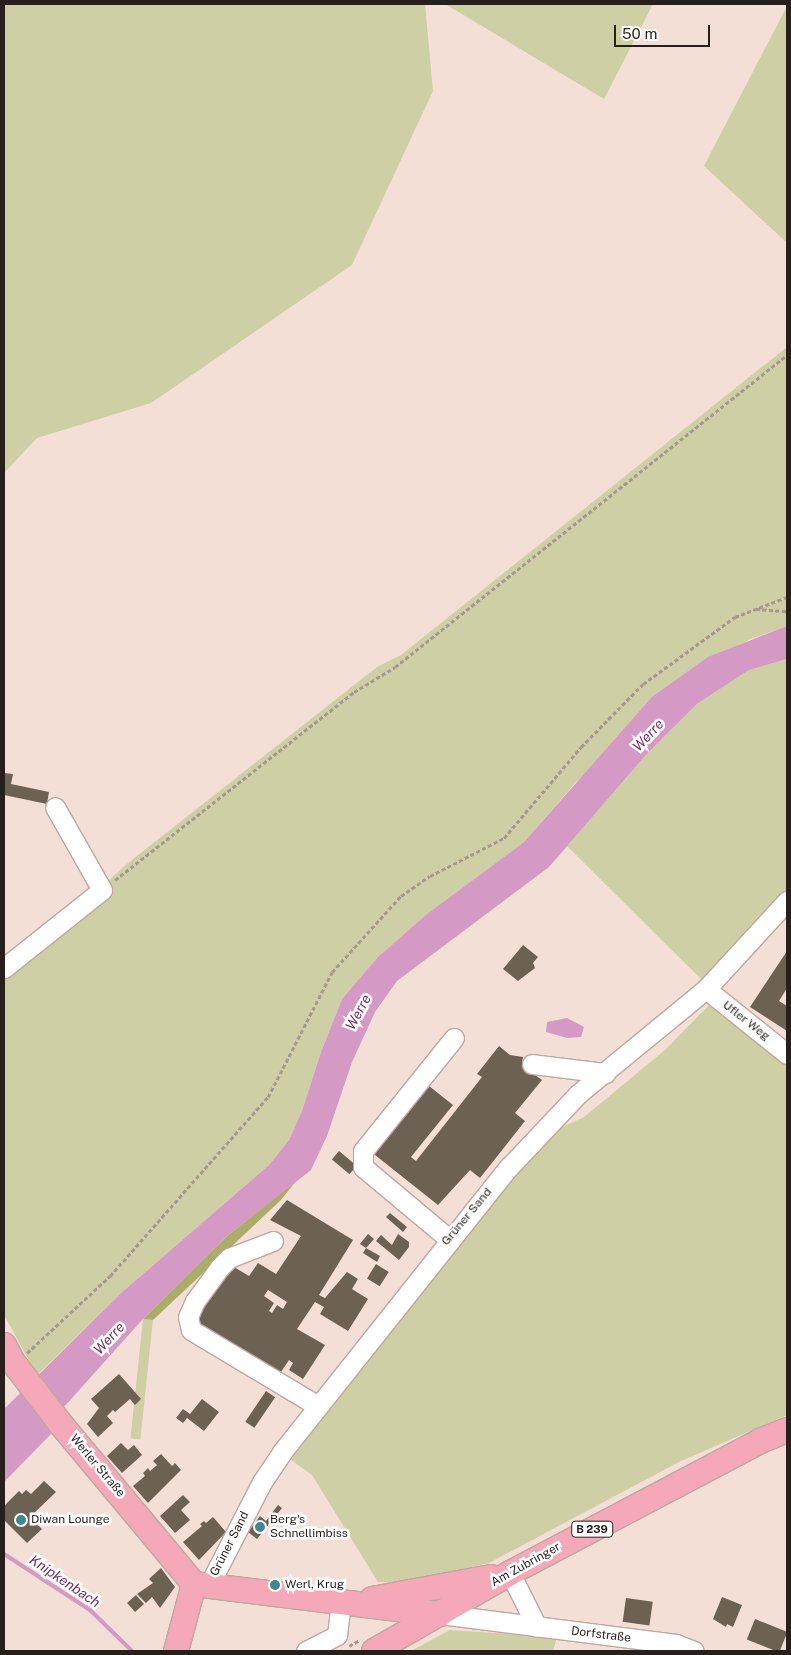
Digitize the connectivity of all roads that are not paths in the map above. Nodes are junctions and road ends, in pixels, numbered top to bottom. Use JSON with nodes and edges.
{"nodes":[{"id":1,"x":55,"y":807,"type":"dead end"},
{"id":2,"x":787,"y":901,"type":"edge"},
{"id":3,"x":4,"y":968,"type":"edge"},
{"id":4,"x":706,"y":989,"type":"junction"},
{"id":5,"x":454,"y":1038,"type":"dead end"},
{"id":6,"x":787,"y":1054,"type":"edge"},
{"id":7,"x":532,"y":1064,"type":"dead end"},
{"id":8,"x":605,"y":1073,"type":"junction"},
{"id":9,"x":449,"y":1239,"type":"junction"},
{"id":10,"x":273,"y":1241,"type":"dead end"},
{"id":11,"x":8,"y":1354,"type":"edge"},
{"id":12,"x":318,"y":1406,"type":"junction"},
{"id":13,"x":787,"y":1430,"type":"edge"},
{"id":14,"x":510,"y":1573,"type":"junction"},
{"id":15,"x":202,"y":1585,"type":"junction"},
{"id":16,"x":347,"y":1601,"type":"junction"},
{"id":17,"x":440,"y":1614,"type":"junction"},
{"id":18,"x":537,"y":1627,"type":"junction"},
{"id":19,"x":176,"y":1651,"type":"edge"},
{"id":20,"x":306,"y":1651,"type":"edge"},
{"id":21,"x":374,"y":1651,"type":"edge"},
{"id":22,"x":694,"y":1651,"type":"edge"}],
"edges":[{"from":1,"to":3,"type":"street"},
{"from":2,"to":4,"type":"street","name":"Grüner Sand"},
{"from":4,"to":6,"type":"street","name":"Ufler Weg"},
{"from":4,"to":8,"type":"street","name":"Grüner Sand"},
{"from":5,"to":9,"type":"street"},
{"from":7,"to":8,"type":"street"},
{"from":8,"to":9,"type":"street","name":"Grüner Sand"},
{"from":9,"to":12,"type":"street","name":"Grüner Sand"},
{"from":10,"to":12,"type":"street"},
{"from":11,"to":15,"type":"main road","name":"Werler Straße"},
{"from":12,"to":15,"type":"street","name":"Grüner Sand"},
{"from":13,"to":14,"type":"main road","name":"Am Zubringer","number":"B 239"},
{"from":14,"to":16,"type":"main road"},
{"from":14,"to":17,"type":"main road","name":"Am Zubringer","number":"B 239"},
{"from":14,"to":18,"type":"street"},
{"from":15,"to":16,"type":"main road"},
{"from":15,"to":19,"type":"main road"},
{"from":16,"to":17,"type":"main road"},
{"from":16,"to":20,"type":"street"},
{"from":17,"to":18,"type":"street","name":"Dorfstraße"},
{"from":17,"to":21,"type":"main road","name":"Am Zubringer","number":"B 239"},
{"from":18,"to":22,"type":"street","name":"Dorfstraße"}]}
